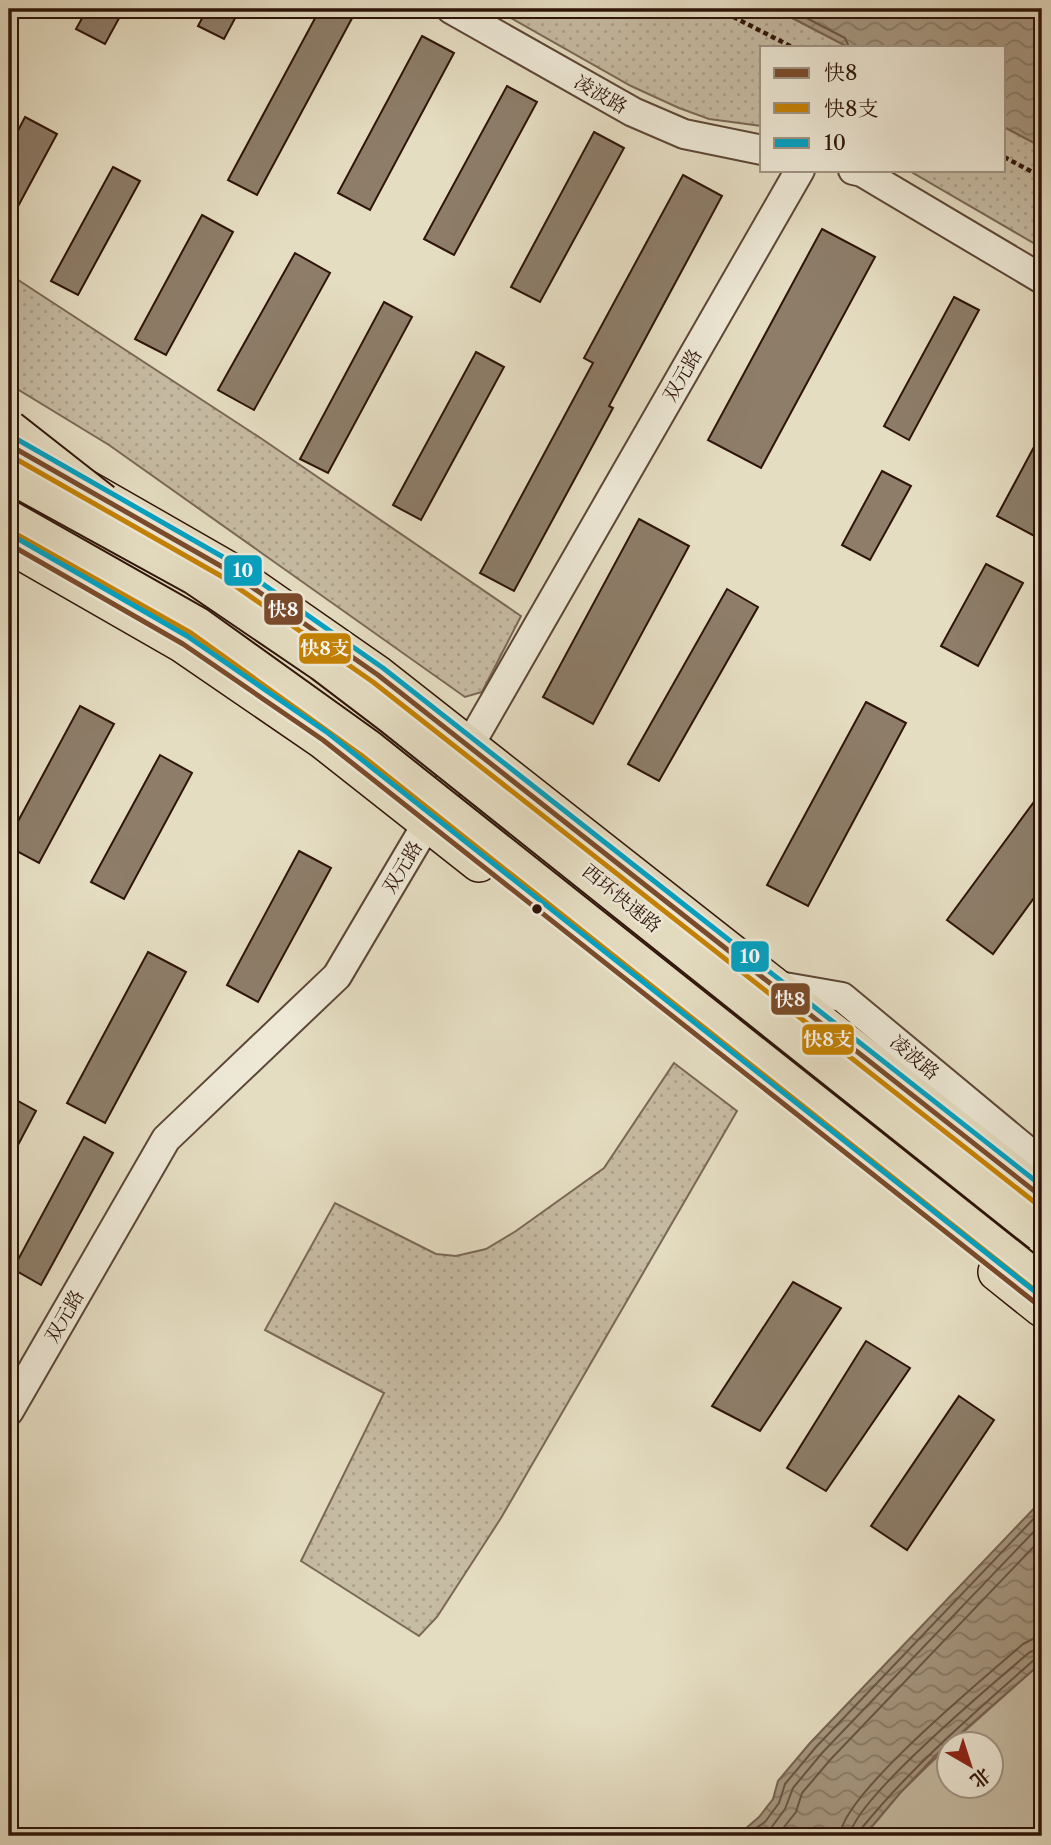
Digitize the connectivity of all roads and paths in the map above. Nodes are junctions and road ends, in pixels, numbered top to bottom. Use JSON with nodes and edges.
{"nodes":[{"id":1,"x":452,"y":9,"type":"edge"},
{"id":2,"x":718,"y":9,"type":"edge"},
{"id":3,"x":790,"y":46,"type":"edge"},
{"id":4,"x":760,"y":150,"type":"edge"},
{"id":5,"x":1006,"y":158,"type":"edge"},
{"id":6,"x":799,"y":172,"type":"edge"},
{"id":7,"x":862,"y":172,"type":"edge"},
{"id":8,"x":1042,"y":177,"type":"edge"},
{"id":9,"x":1042,"y":279,"type":"edge"},
{"id":10,"x":9,"y":430,"type":"edge"},
{"id":11,"x":9,"y":445,"type":"edge"},
{"id":12,"x":9,"y":473,"type":"edge"},
{"id":13,"x":9,"y":520,"type":"edge"},
{"id":14,"x":9,"y":544,"type":"edge"},
{"id":15,"x":195,"y":575,"type":"junction"},
{"id":16,"x":469,"y":746,"type":"junction"},
{"id":17,"x":428,"y":822,"type":"junction"},
{"id":18,"x":772,"y":985,"type":"junction"},
{"id":19,"x":1042,"y":1163,"type":"edge"},
{"id":20,"x":1042,"y":1197,"type":"edge"},
{"id":21,"x":1042,"y":1233,"type":"edge"},
{"id":22,"x":1042,"y":1285,"type":"edge"},
{"id":23,"x":1042,"y":1308,"type":"edge"},
{"id":24,"x":9,"y":1411,"type":"edge"}],
"edges":[{"from":1,"to":4,"type":"street","name":"凌波路"},
{"from":2,"to":3,"type":"path"},
{"from":5,"to":8,"type":"path"},
{"from":6,"to":16,"type":"street","name":"双元路"},
{"from":7,"to":9,"type":"street"},
{"from":10,"to":15,"type":"highway","bridge":true},
{"from":11,"to":16,"type":"main road"},
{"from":12,"to":15,"type":"highway","name":"西环快速路","bridge":true},
{"from":13,"to":22,"type":"highway","bridge":true},
{"from":14,"to":17,"type":"main road"},
{"from":15,"to":21,"type":"highway","name":"西环快速路","bridge":true},
{"from":16,"to":17,"type":"street","name":"双元路"},
{"from":16,"to":18,"type":"main road"},
{"from":17,"to":23,"type":"main road"},
{"from":17,"to":24,"type":"street","name":"双元路"},
{"from":18,"to":19,"type":"street","name":"凌波路"},
{"from":18,"to":20,"type":"main road"}]}
